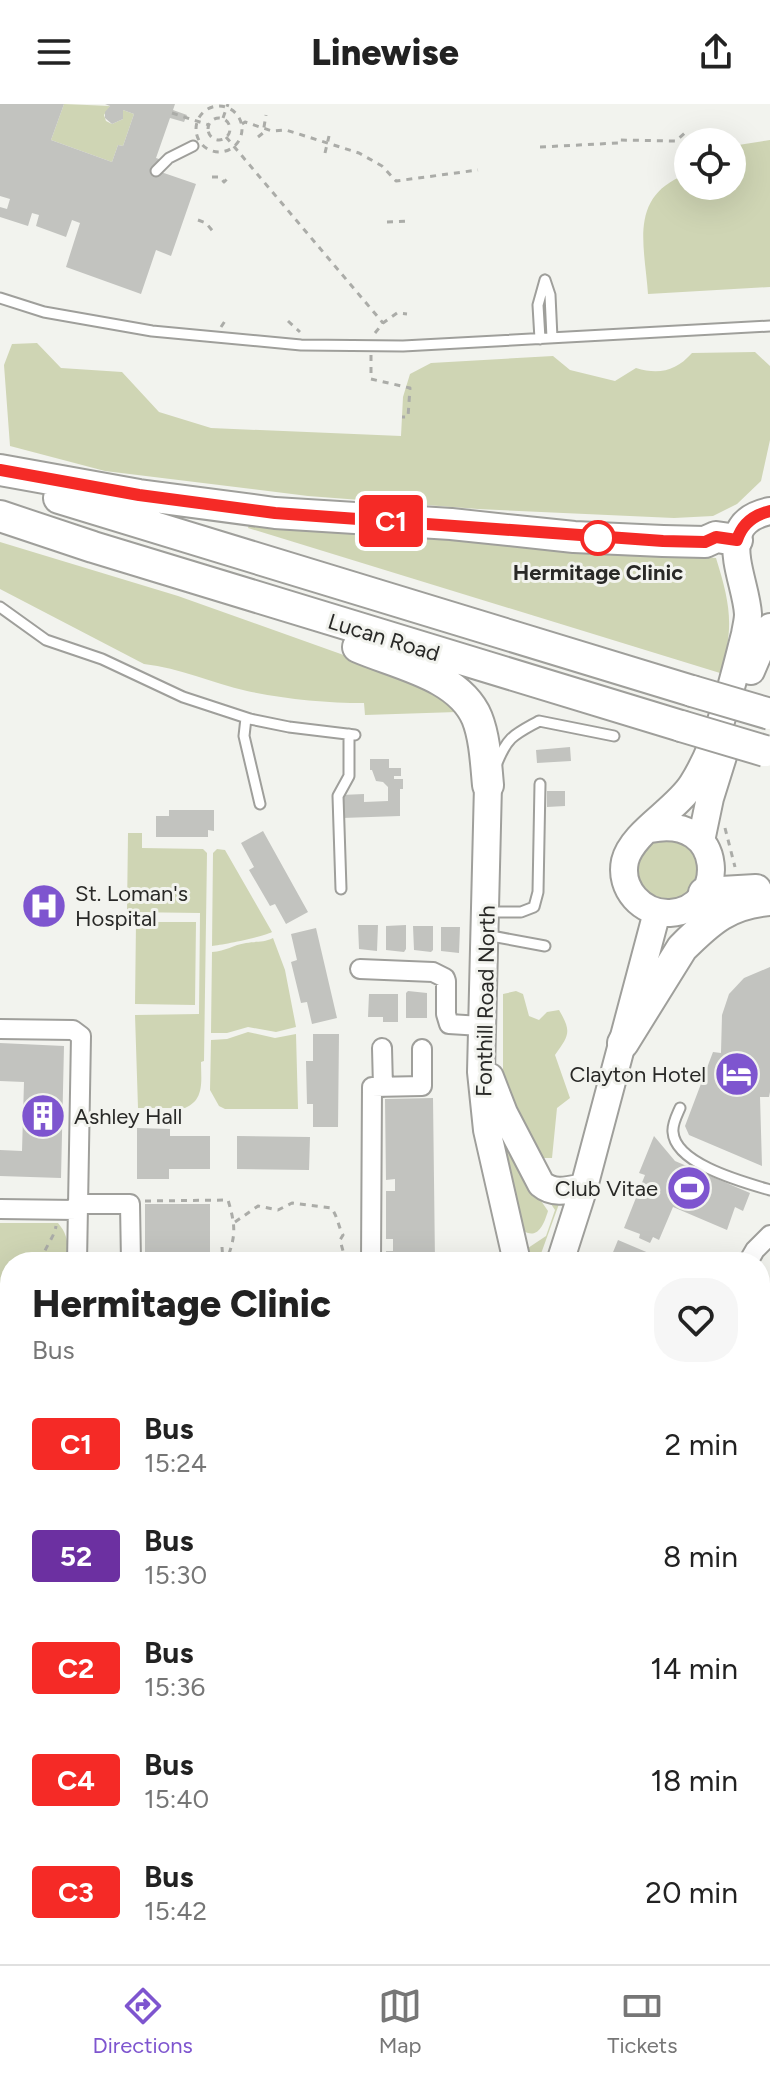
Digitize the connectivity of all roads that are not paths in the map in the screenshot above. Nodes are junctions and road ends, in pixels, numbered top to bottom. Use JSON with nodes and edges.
{"nodes":[{"id":1,"x":193,"y":146,"type":"dead end"},
{"id":2,"x":156,"y":171,"type":"dead end"},
{"id":3,"x":0,"y":298,"type":"edge"},
{"id":4,"x":770,"y":326,"type":"edge"},
{"id":5,"x":552,"y":338,"type":"junction"},
{"id":6,"x":540,"y":339,"type":"junction"},
{"id":7,"x":0,"y":470,"type":"edge"},
{"id":8,"x":0,"y":479,"type":"edge"},
{"id":9,"x":769,"y":510,"type":"edge"},
{"id":10,"x":0,"y":516,"type":"edge"},
{"id":11,"x":737,"y":540,"type":"junction"},
{"id":12,"x":185,"y":576,"type":"junction"},
{"id":13,"x":0,"y":607,"type":"edge"},
{"id":14,"x":770,"y":627,"type":"edge"},
{"id":15,"x":770,"y":714,"type":"edge"},
{"id":16,"x":246,"y":718,"type":"junction"},
{"id":17,"x":614,"y":736,"type":"dead end"},
{"id":18,"x":768,"y":752,"type":"edge"},
{"id":19,"x":540,"y":784,"type":"dead end"},
{"id":20,"x":488,"y":785,"type":"junction"},
{"id":21,"x":260,"y":804,"type":"dead end"},
{"id":22,"x":650,"y":829,"type":"junction"},
{"id":23,"x":701,"y":841,"type":"junction"},
{"id":24,"x":341,"y":889,"type":"dead end"},
{"id":25,"x":770,"y":890,"type":"edge"},
{"id":26,"x":704,"y":893,"type":"junction"},
{"id":27,"x":770,"y":900,"type":"edge"},
{"id":28,"x":657,"y":912,"type":"junction"},
{"id":29,"x":486,"y":923,"type":"junction"},
{"id":30,"x":545,"y":946,"type":"dead end"},
{"id":31,"x":360,"y":969,"type":"dead end"},
{"id":32,"x":0,"y":1029,"type":"edge"},
{"id":33,"x":481,"y":1038,"type":"junction"},
{"id":34,"x":623,"y":1043,"type":"junction"},
{"id":35,"x":382,"y":1048,"type":"dead end"},
{"id":36,"x":422,"y":1049,"type":"dead end"},
{"id":37,"x":383,"y":1087,"type":"junction"},
{"id":38,"x":680,"y":1108,"type":"dead end"},
{"id":39,"x":584,"y":1187,"type":"junction"},
{"id":40,"x":770,"y":1190,"type":"edge"},
{"id":41,"x":77,"y":1207,"type":"junction"},
{"id":42,"x":0,"y":1209,"type":"edge"},
{"id":43,"x":575,"y":1215,"type":"junction"},
{"id":44,"x":770,"y":1235,"type":"edge"},
{"id":45,"x":77,"y":1252,"type":"edge"},
{"id":46,"x":131,"y":1252,"type":"edge"},
{"id":47,"x":371,"y":1252,"type":"edge"},
{"id":48,"x":515,"y":1252,"type":"edge"},
{"id":49,"x":563,"y":1252,"type":"edge"},
{"id":50,"x":573,"y":1252,"type":"edge"},
{"id":51,"x":754,"y":1252,"type":"edge"}],
"edges":[{"from":1,"to":2,"type":"lane"},
{"from":3,"to":6,"type":"lane"},
{"from":4,"to":5,"type":"lane"},
{"from":5,"to":6,"type":"lane"},
{"from":5,"to":6,"type":"lane"},
{"from":7,"to":11,"type":"highway"},
{"from":8,"to":15,"type":"highway","name":"Lucan Road","bridge":true},
{"from":9,"to":11,"type":"main road"},
{"from":10,"to":12,"type":"highway","name":"Lucan Road"},
{"from":11,"to":22,"type":"main road"},
{"from":12,"to":18,"type":"highway","name":"Lucan Road","bridge":true},
{"from":12,"to":20,"type":"highway"},
{"from":13,"to":16,"type":"lane"},
{"from":14,"to":23,"type":"main road"},
{"from":16,"to":21,"type":"lane"},
{"from":16,"to":24,"type":"lane"},
{"from":17,"to":20,"type":"lane"},
{"from":19,"to":29,"type":"lane"},
{"from":20,"to":29,"type":"main road","name":"Fonthill Road North"},
{"from":22,"to":23,"type":"main road"},
{"from":22,"to":28,"type":"main road"},
{"from":23,"to":26,"type":"main road"},
{"from":25,"to":26,"type":"highway"},
{"from":26,"to":28,"type":"main road"},
{"from":27,"to":34,"type":"highway"},
{"from":28,"to":34,"type":"main road"},
{"from":29,"to":30,"type":"lane"},
{"from":29,"to":33,"type":"main road","name":"Fonthill Road North"},
{"from":31,"to":33,"type":"street"},
{"from":32,"to":41,"type":"street"},
{"from":33,"to":39,"type":"main road"},
{"from":33,"to":48,"type":"main road","name":"Fonthill Road North"},
{"from":34,"to":39,"type":"main road"},
{"from":35,"to":37,"type":"street"},
{"from":36,"to":37,"type":"street"},
{"from":37,"to":47,"type":"street"},
{"from":38,"to":40,"type":"lane"},
{"from":39,"to":43,"type":"main road"},
{"from":41,"to":42,"type":"street"},
{"from":41,"to":45,"type":"street"},
{"from":41,"to":46,"type":"street"},
{"from":43,"to":49,"type":"main road"},
{"from":43,"to":50,"type":"street"},
{"from":44,"to":51,"type":"street"}]}
